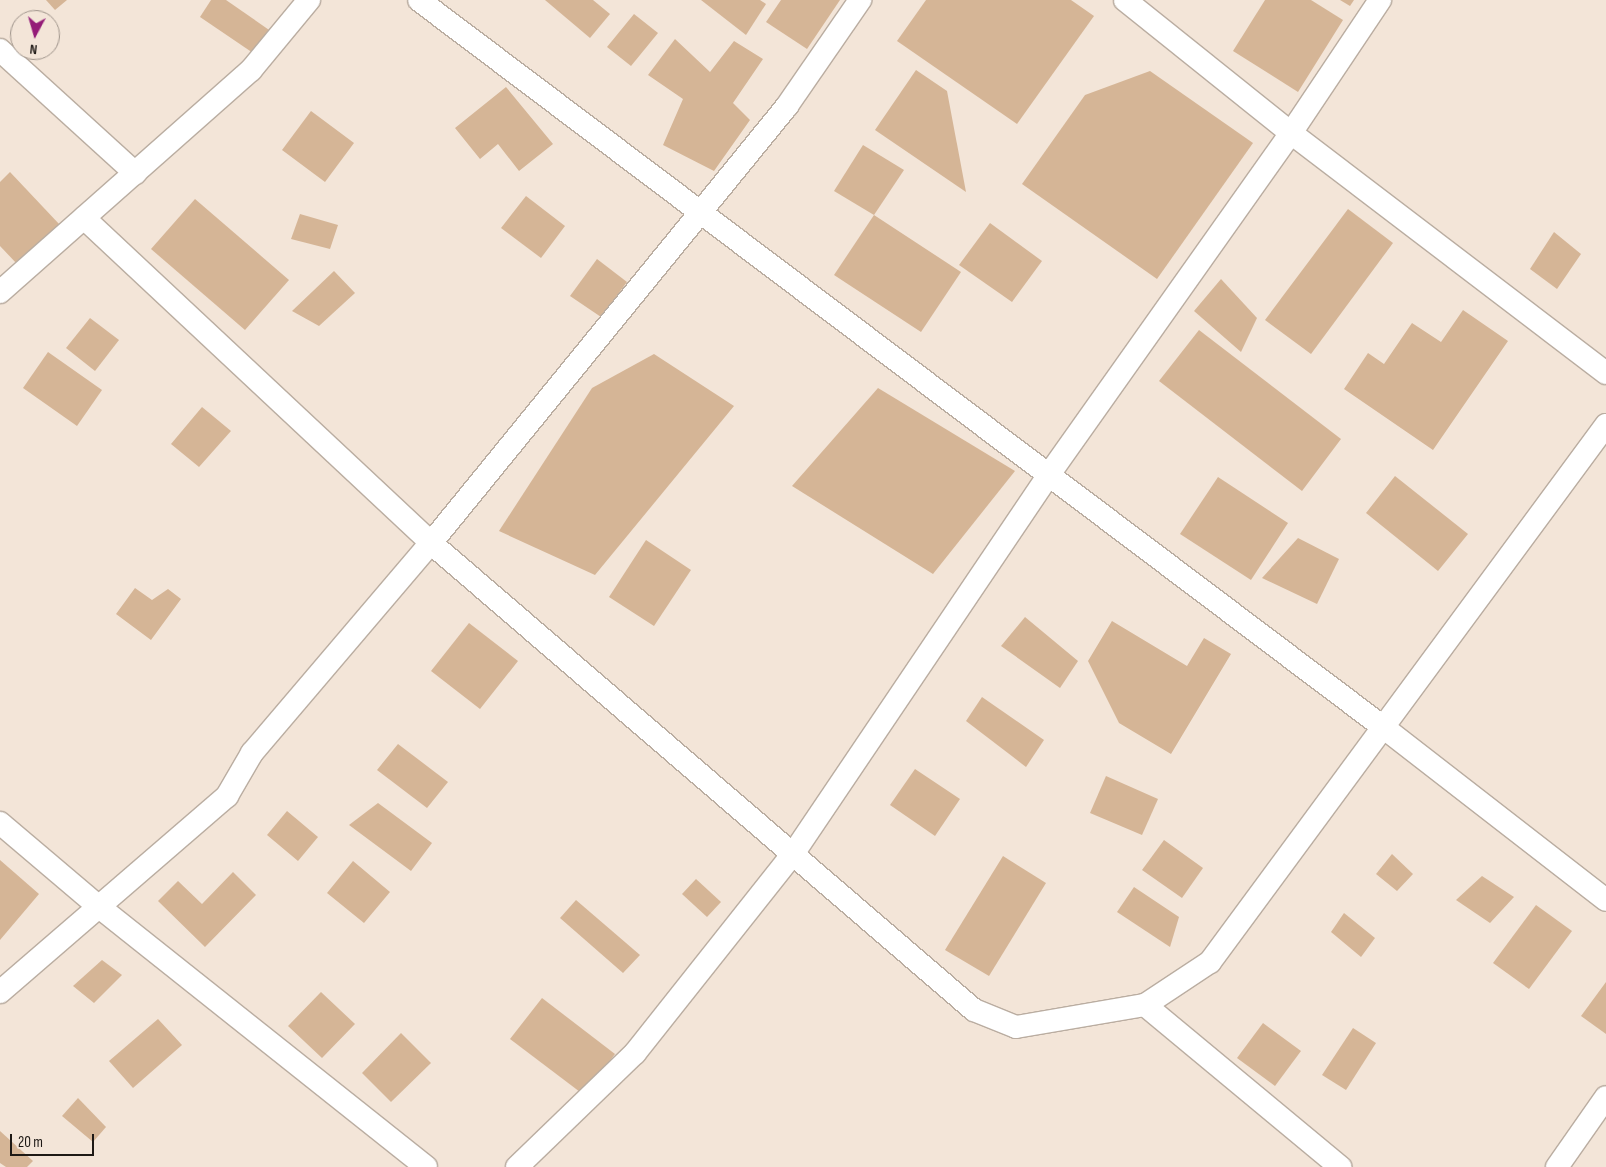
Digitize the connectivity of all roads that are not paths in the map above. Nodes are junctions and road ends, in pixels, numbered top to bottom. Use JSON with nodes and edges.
{"nodes":[{"id":1,"x":308,"y":0,"type":"edge"},
{"id":2,"x":418,"y":0,"type":"edge"},
{"id":3,"x":860,"y":0,"type":"edge"},
{"id":4,"x":1125,"y":0,"type":"edge"},
{"id":5,"x":1380,"y":0,"type":"edge"},
{"id":6,"x":0,"y":50,"type":"edge"},
{"id":7,"x":1290,"y":133,"type":"junction"},
{"id":8,"x":135,"y":173,"type":"junction"},
{"id":9,"x":698,"y":213,"type":"junction"},
{"id":10,"x":84,"y":218,"type":"junction"},
{"id":11,"x":0,"y":292,"type":"edge"},
{"id":12,"x":1606,"y":373,"type":"edge"},
{"id":13,"x":1606,"y":425,"type":"edge"},
{"id":14,"x":1048,"y":476,"type":"junction"},
{"id":15,"x":431,"y":543,"type":"junction"},
{"id":16,"x":1384,"y":727,"type":"junction"},
{"id":17,"x":0,"y":822,"type":"edge"},
{"id":18,"x":793,"y":854,"type":"junction"},
{"id":19,"x":1606,"y":900,"type":"edge"},
{"id":20,"x":98,"y":906,"type":"junction"},
{"id":21,"x":0,"y":992,"type":"edge"},
{"id":22,"x":1145,"y":1005,"type":"junction"},
{"id":23,"x":1606,"y":1096,"type":"edge"},
{"id":24,"x":426,"y":1167,"type":"edge"},
{"id":25,"x":517,"y":1167,"type":"edge"},
{"id":26,"x":1340,"y":1167,"type":"edge"},
{"id":27,"x":1557,"y":1167,"type":"edge"}],
"edges":[{"from":1,"to":8,"type":"street"},
{"from":2,"to":9,"type":"street"},
{"from":3,"to":9,"type":"street"},
{"from":4,"to":7,"type":"street"},
{"from":5,"to":7,"type":"street"},
{"from":6,"to":8,"type":"street"},
{"from":7,"to":12,"type":"street"},
{"from":7,"to":14,"type":"street"},
{"from":8,"to":10,"type":"street"},
{"from":9,"to":14,"type":"street"},
{"from":9,"to":15,"type":"street"},
{"from":10,"to":11,"type":"street"},
{"from":10,"to":15,"type":"street"},
{"from":13,"to":16,"type":"street"},
{"from":14,"to":16,"type":"street"},
{"from":14,"to":18,"type":"street"},
{"from":15,"to":18,"type":"street"},
{"from":15,"to":20,"type":"street"},
{"from":16,"to":19,"type":"street"},
{"from":16,"to":22,"type":"street"},
{"from":17,"to":20,"type":"street"},
{"from":18,"to":22,"type":"street"},
{"from":18,"to":25,"type":"street"},
{"from":20,"to":21,"type":"street"},
{"from":20,"to":24,"type":"street"},
{"from":22,"to":26,"type":"street"},
{"from":23,"to":27,"type":"street"}]}
